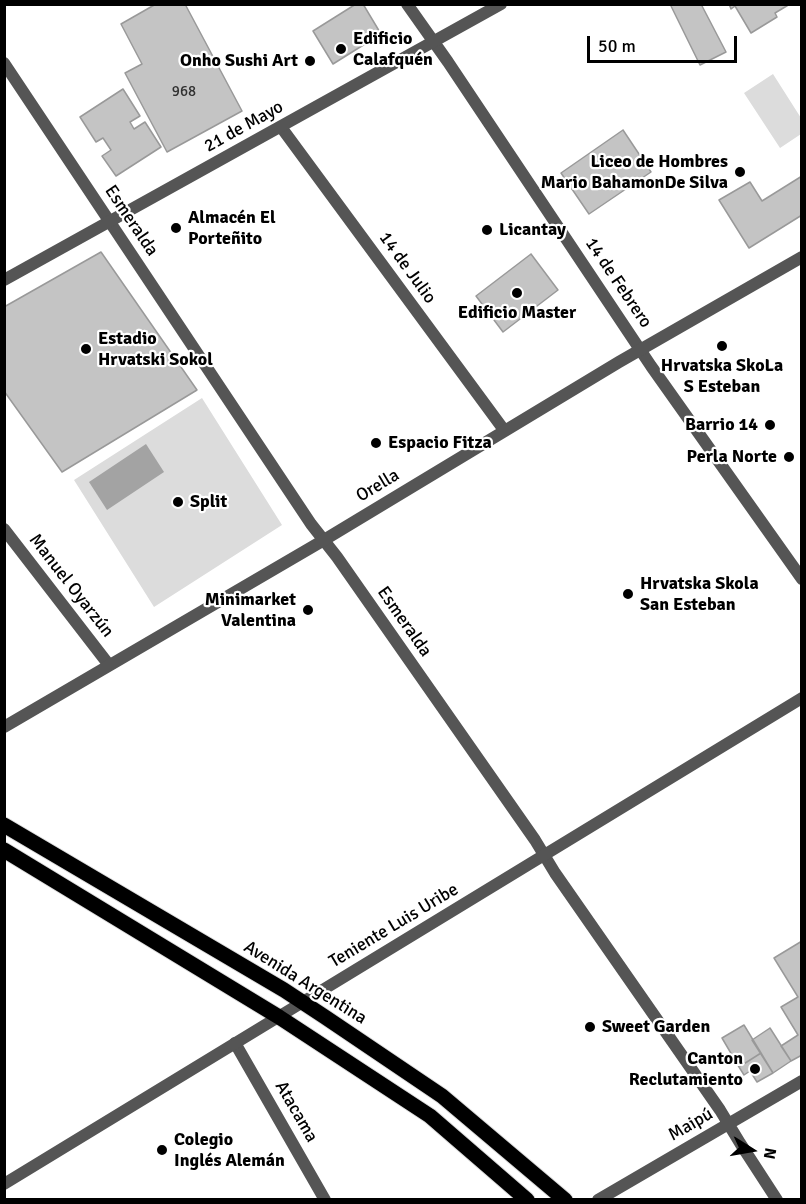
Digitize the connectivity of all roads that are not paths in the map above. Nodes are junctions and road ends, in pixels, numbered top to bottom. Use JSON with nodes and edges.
{"nodes":[{"id":1,"x":407,"y":4,"type":"edge"},
{"id":2,"x":501,"y":4,"type":"edge"},
{"id":3,"x":434,"y":42,"type":"junction"},
{"id":4,"x":4,"y":63,"type":"edge"},
{"id":5,"x":281,"y":127,"type":"junction"},
{"id":6,"x":110,"y":222,"type":"junction"},
{"id":7,"x":801,"y":256,"type":"edge"},
{"id":8,"x":4,"y":280,"type":"edge"},
{"id":9,"x":640,"y":350,"type":"junction"},
{"id":10,"x":504,"y":430,"type":"junction"},
{"id":11,"x":4,"y":529,"type":"edge"},
{"id":12,"x":324,"y":540,"type":"junction"},
{"id":13,"x":801,"y":579,"type":"edge"},
{"id":14,"x":109,"y":665,"type":"junction"},
{"id":15,"x":801,"y":698,"type":"edge"},
{"id":16,"x":4,"y":727,"type":"edge"},
{"id":17,"x":4,"y":825,"type":"edge"},
{"id":18,"x":4,"y":850,"type":"edge"},
{"id":19,"x":544,"y":855,"type":"junction"},
{"id":20,"x":302,"y":1002,"type":"junction"},
{"id":21,"x":279,"y":1017,"type":"junction"},
{"id":22,"x":235,"y":1044,"type":"junction"},
{"id":23,"x":801,"y":1081,"type":"edge"},
{"id":24,"x":728,"y":1124,"type":"junction"},
{"id":25,"x":4,"y":1184,"type":"edge"},
{"id":26,"x":325,"y":1200,"type":"edge"},
{"id":27,"x":527,"y":1200,"type":"edge"},
{"id":28,"x":566,"y":1200,"type":"edge"},
{"id":29,"x":598,"y":1200,"type":"edge"},
{"id":30,"x":777,"y":1200,"type":"edge"}],
"edges":[{"from":1,"to":3,"type":"street","name":"14 de Febrero"},
{"from":2,"to":3,"type":"street","name":"21 de Mayo"},
{"from":3,"to":5,"type":"street","name":"21 de Mayo"},
{"from":3,"to":9,"type":"street","name":"14 de Febrero"},
{"from":4,"to":6,"type":"street","name":"Esmeralda"},
{"from":5,"to":6,"type":"street","name":"21 de Mayo"},
{"from":5,"to":10,"type":"street","name":"14 de Julio"},
{"from":6,"to":8,"type":"street","name":"21 de Mayo"},
{"from":6,"to":12,"type":"street","name":"Esmeralda"},
{"from":7,"to":9,"type":"street","name":"Orella"},
{"from":9,"to":10,"type":"street","name":"Orella"},
{"from":9,"to":13,"type":"street","name":"14 de Febrero"},
{"from":10,"to":12,"type":"street","name":"Orella"},
{"from":11,"to":14,"type":"street","name":"Manuel Oyarzún"},
{"from":12,"to":14,"type":"street","name":"Orella"},
{"from":12,"to":19,"type":"street","name":"Esmeralda"},
{"from":14,"to":16,"type":"street","name":"Orella"},
{"from":15,"to":19,"type":"street","name":"Teniente Luis Uribe"},
{"from":17,"to":20,"type":"main road","name":"Avenida Argentina"},
{"from":18,"to":21,"type":"main road"},
{"from":19,"to":20,"type":"street","name":"Teniente Luis Uribe"},
{"from":19,"to":24,"type":"street","name":"Esmeralda"},
{"from":20,"to":21,"type":"street","name":"Teniente Luis Uribe"},
{"from":20,"to":28,"type":"main road","name":"Avenida Argentina"},
{"from":21,"to":22,"type":"street","name":"Teniente Luis Uribe"},
{"from":21,"to":27,"type":"main road"},
{"from":22,"to":25,"type":"street","name":"Teniente Luis Uribe"},
{"from":22,"to":26,"type":"street","name":"Atacama"},
{"from":23,"to":24,"type":"street","name":"Maipú"},
{"from":24,"to":29,"type":"street","name":"Maipú"},
{"from":24,"to":30,"type":"street","name":"Esmeralda"}]}
